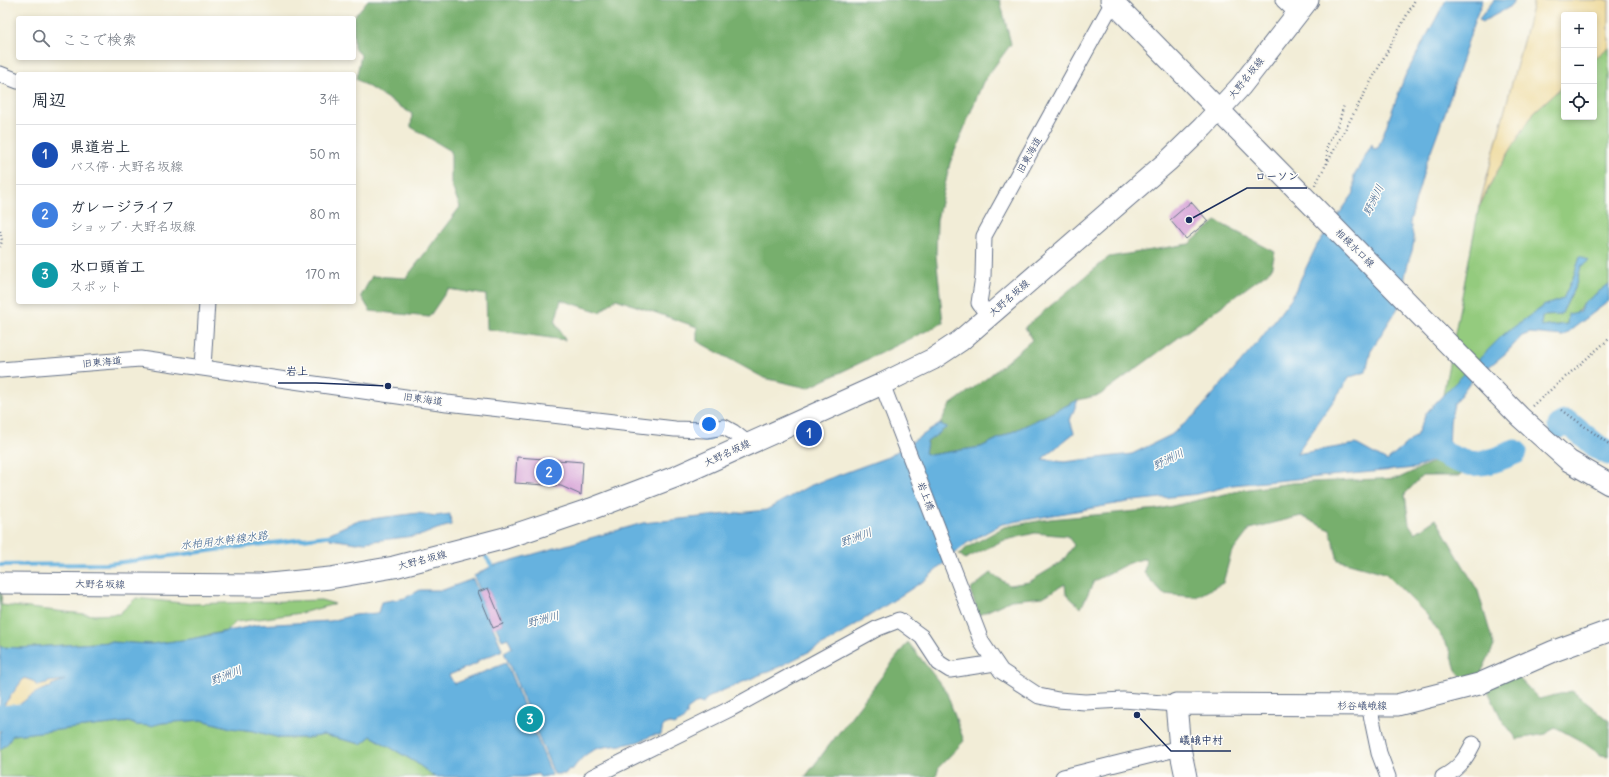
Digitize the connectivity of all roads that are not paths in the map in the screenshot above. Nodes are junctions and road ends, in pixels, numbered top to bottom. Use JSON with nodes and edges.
{"nodes":[{"id":1,"x":1283,"y":0,"type":"edge"},
{"id":2,"x":1112,"y":1,"type":"edge"},
{"id":3,"x":1303,"y":7,"type":"edge"},
{"id":4,"x":0,"y":74,"type":"edge"},
{"id":5,"x":16,"y":79,"type":"edge"},
{"id":6,"x":1220,"y":110,"type":"junction"},
{"id":7,"x":207,"y":304,"type":"edge"},
{"id":8,"x":989,"y":317,"type":"junction"},
{"id":9,"x":203,"y":367,"type":"junction"},
{"id":10,"x":0,"y":370,"type":"edge"},
{"id":11,"x":882,"y":384,"type":"junction"},
{"id":12,"x":747,"y":443,"type":"junction"},
{"id":13,"x":1609,"y":484,"type":"edge"},
{"id":14,"x":0,"y":582,"type":"edge"},
{"id":15,"x":1609,"y":631,"type":"edge"},
{"id":16,"x":995,"y":663,"type":"junction"},
{"id":17,"x":1176,"y":704,"type":"junction"},
{"id":18,"x":1369,"y":705,"type":"junction"},
{"id":19,"x":1473,"y":744,"type":"dead end"},
{"id":20,"x":1180,"y":748,"type":"junction"},
{"id":21,"x":592,"y":777,"type":"edge"},
{"id":22,"x":1063,"y":777,"type":"edge"},
{"id":23,"x":1186,"y":777,"type":"edge"},
{"id":24,"x":1388,"y":777,"type":"edge"},
{"id":25,"x":1443,"y":777,"type":"edge"}],
"edges":[{"from":1,"to":3,"type":"street"},
{"from":2,"to":6,"type":"main road","name":"相模水口線"},
{"from":2,"to":8,"type":"street","name":"旧東海道"},
{"from":3,"to":6,"type":"main road","name":"大野名坂線"},
{"from":4,"to":5,"type":"street"},
{"from":6,"to":8,"type":"main road","name":"大野名坂線"},
{"from":6,"to":13,"type":"main road","name":"相模水口線"},
{"from":7,"to":9,"type":"street"},
{"from":8,"to":11,"type":"main road","name":"大野名坂線"},
{"from":9,"to":10,"type":"street","name":"旧東海道"},
{"from":9,"to":12,"type":"street","name":"旧東海道"},
{"from":11,"to":12,"type":"main road","name":"大野名坂線"},
{"from":11,"to":16,"type":"street","name":"岩上橋"},
{"from":12,"to":14,"type":"main road","name":"大野名坂線"},
{"from":15,"to":18,"type":"main road","name":"杉谷嶬峨線"},
{"from":16,"to":17,"type":"street","name":"岩上橋"},
{"from":16,"to":21,"type":"street"},
{"from":17,"to":18,"type":"main road","name":"杉谷嶬峨線"},
{"from":17,"to":20,"type":"main road"},
{"from":18,"to":24,"type":"street"},
{"from":19,"to":25,"type":"street"},
{"from":20,"to":22,"type":"street"},
{"from":20,"to":23,"type":"main road"}]}
